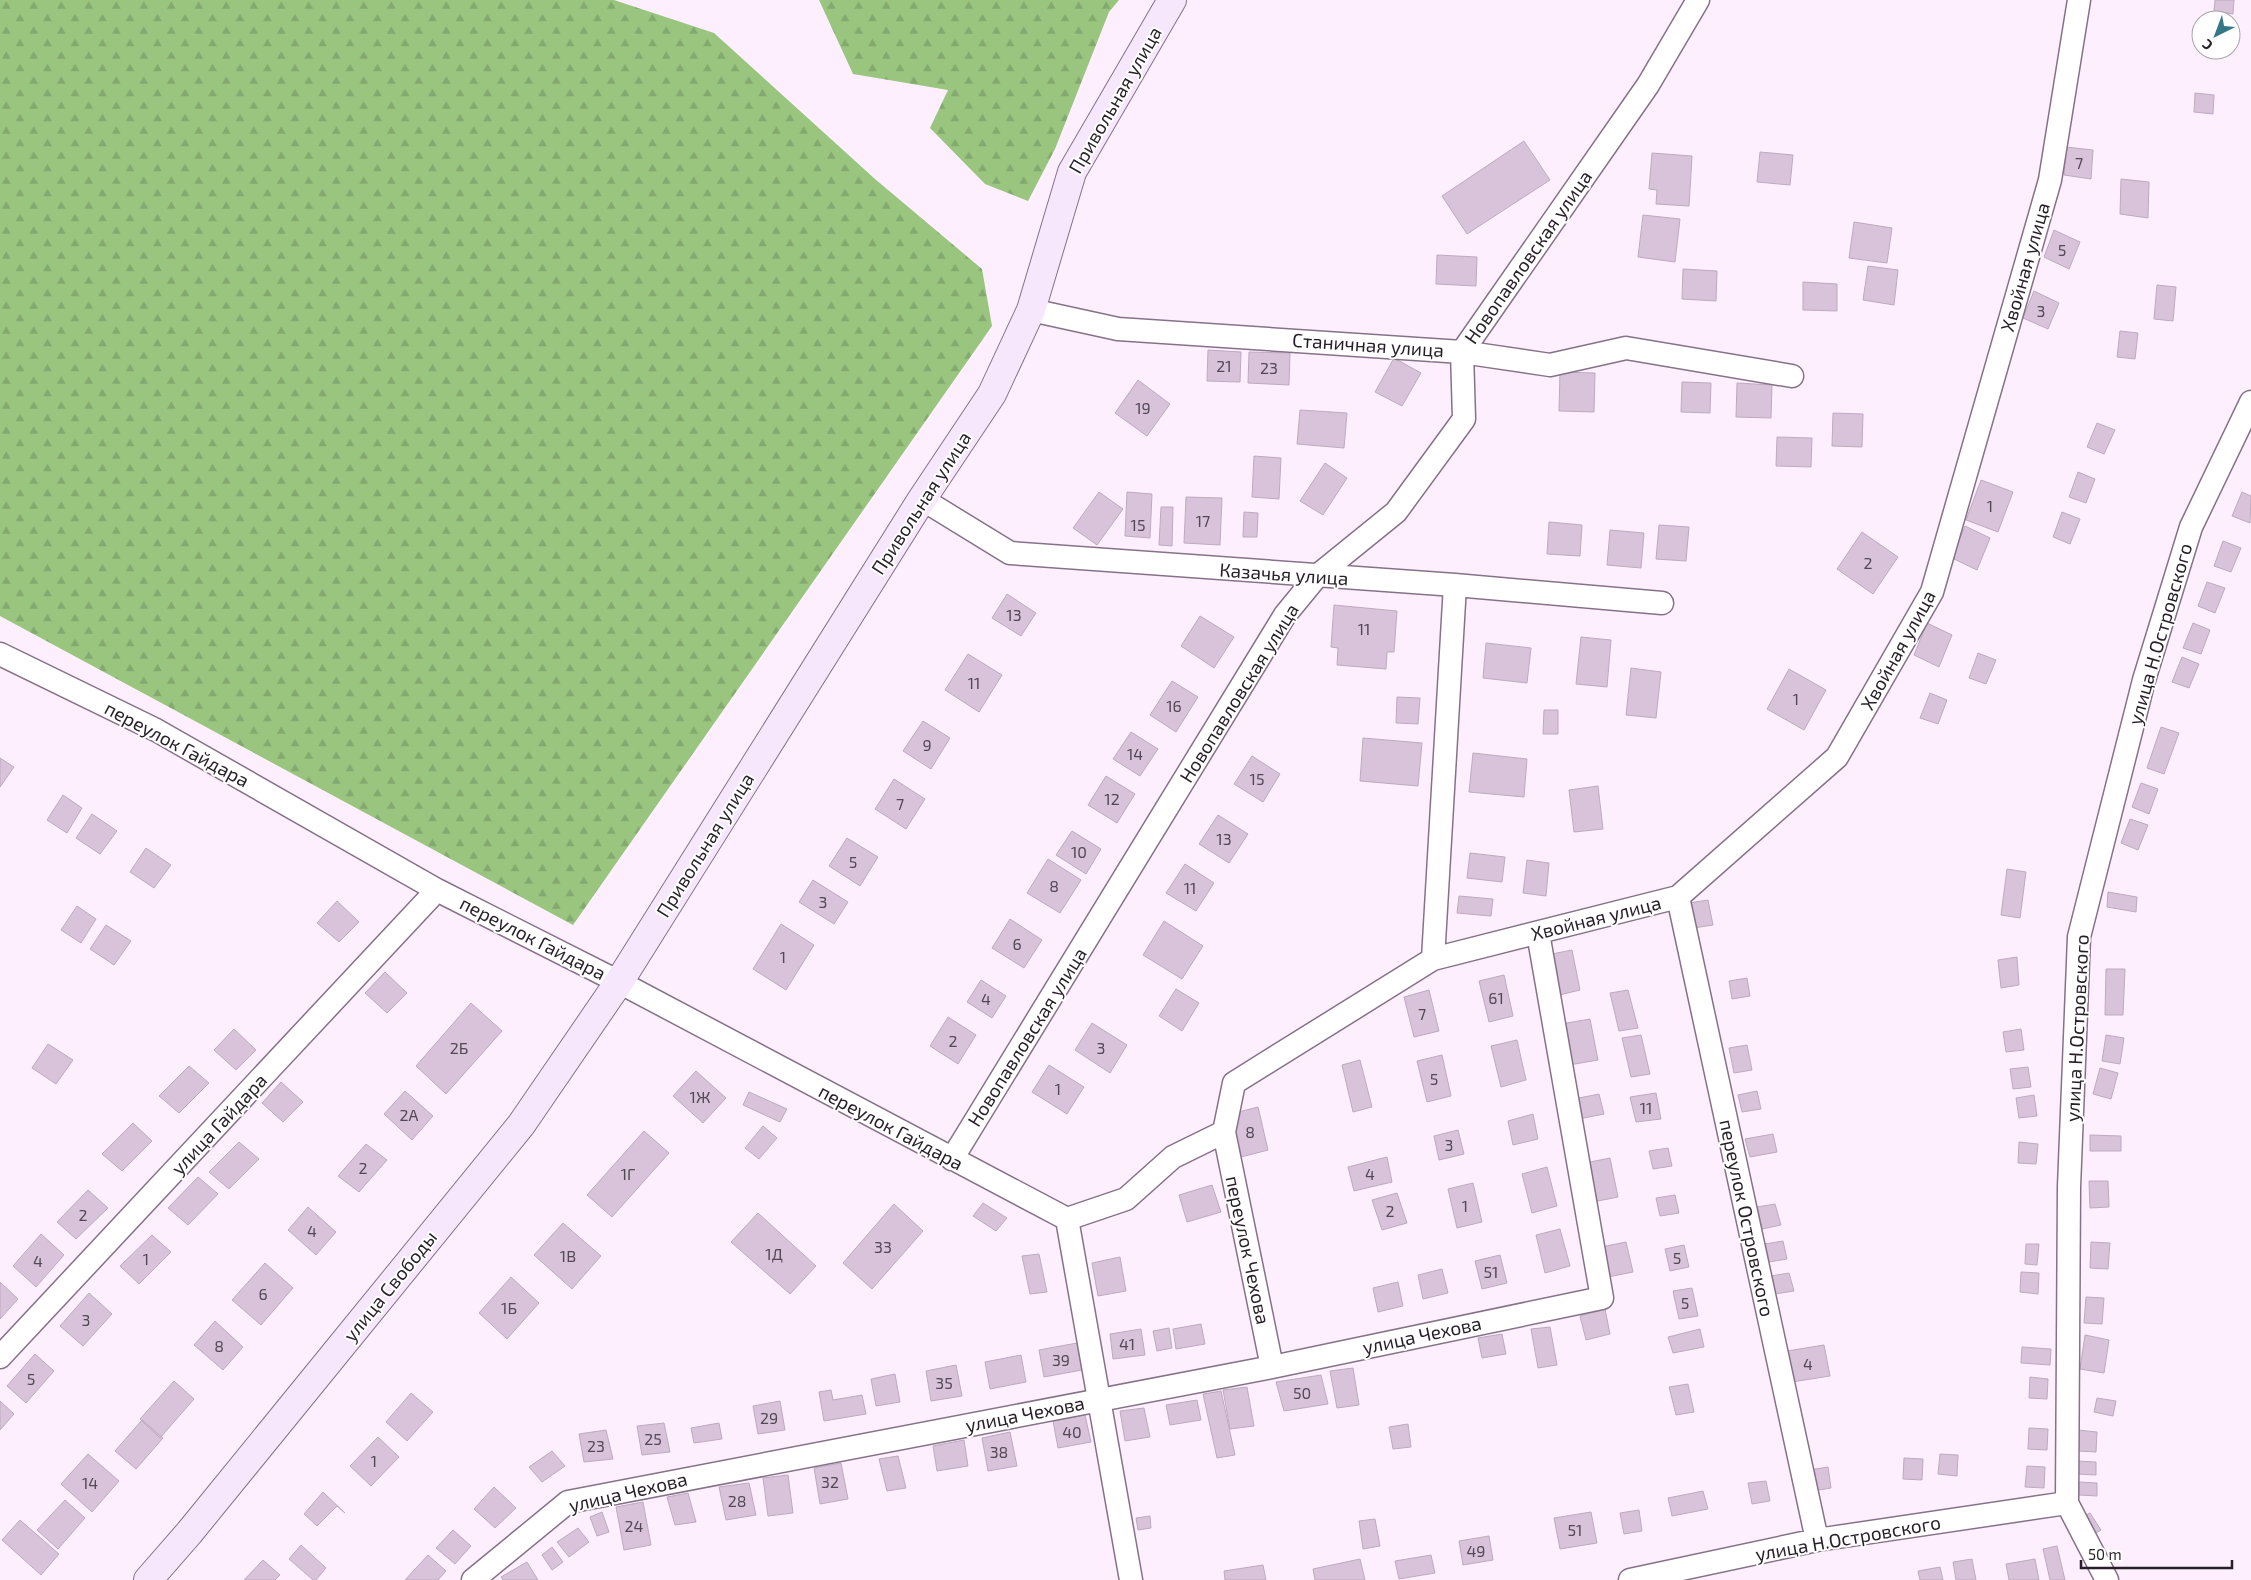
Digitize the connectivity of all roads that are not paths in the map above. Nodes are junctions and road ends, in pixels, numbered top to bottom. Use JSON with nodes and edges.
{"nodes":[{"id":1,"x":1172,"y":0,"type":"edge"},
{"id":2,"x":1698,"y":0,"type":"edge"},
{"id":3,"x":2079,"y":0,"type":"edge"},
{"id":4,"x":1031,"y":310,"type":"junction"},
{"id":5,"x":1462,"y":352,"type":"junction"},
{"id":6,"x":1792,"y":376,"type":"dead end"},
{"id":7,"x":2251,"y":402,"type":"edge"},
{"id":8,"x":922,"y":499,"type":"junction"},
{"id":9,"x":1316,"y":576,"type":"junction"},
{"id":10,"x":1455,"y":585,"type":"junction"},
{"id":11,"x":1662,"y":603,"type":"dead end"},
{"id":12,"x":0,"y":654,"type":"edge"},
{"id":13,"x":438,"y":890,"type":"junction"},
{"id":14,"x":1678,"y":897,"type":"junction"},
{"id":15,"x":1538,"y":933,"type":"junction"},
{"id":16,"x":1433,"y":959,"type":"junction"},
{"id":17,"x":619,"y":982,"type":"junction"},
{"id":18,"x":1224,"y":1132,"type":"junction"},
{"id":19,"x":952,"y":1159,"type":"junction"},
{"id":20,"x":1067,"y":1219,"type":"junction"},
{"id":21,"x":0,"y":1358,"type":"edge"},
{"id":22,"x":1272,"y":1367,"type":"junction"},
{"id":23,"x":1098,"y":1400,"type":"junction"},
{"id":24,"x":2067,"y":1503,"type":"junction"},
{"id":25,"x":1817,"y":1540,"type":"junction"},
{"id":26,"x":148,"y":1580,"type":"edge"},
{"id":27,"x":473,"y":1580,"type":"edge"},
{"id":28,"x":1131,"y":1580,"type":"edge"},
{"id":29,"x":1630,"y":1580,"type":"edge"},
{"id":30,"x":2107,"y":1580,"type":"edge"}],
"edges":[{"from":1,"to":4,"type":"street","name":"Привольная улица"},
{"from":2,"to":5,"type":"street","name":"Новопавловская улица"},
{"from":3,"to":14,"type":"street","name":"Хвойная улица"},
{"from":4,"to":5,"type":"street","name":"Станичная улица"},
{"from":4,"to":8,"type":"street","name":"Привольная улица"},
{"from":5,"to":6,"type":"street","name":"Станичная улица"},
{"from":5,"to":9,"type":"street","name":"Новопавловская улица"},
{"from":7,"to":24,"type":"street","name":"улица Н.Островского"},
{"from":8,"to":9,"type":"street","name":"Казачья улица"},
{"from":8,"to":17,"type":"street","name":"Привольная улица"},
{"from":9,"to":10,"type":"street","name":"Казачья улица"},
{"from":9,"to":19,"type":"street","name":"Новопавловская улица"},
{"from":10,"to":11,"type":"street","name":"Казачья улица"},
{"from":10,"to":16,"type":"street"},
{"from":12,"to":13,"type":"street","name":"переулок Гайдара"},
{"from":13,"to":17,"type":"street","name":"переулок Гайдара"},
{"from":13,"to":21,"type":"street","name":"улица Гайдара"},
{"from":14,"to":15,"type":"street","name":"Хвойная улица"},
{"from":14,"to":25,"type":"street","name":"переулок Островского"},
{"from":15,"to":16,"type":"street","name":"Хвойная улица"},
{"from":15,"to":22,"type":"street","name":"улица Чехова"},
{"from":16,"to":18,"type":"street","name":"Хвойная улица"},
{"from":17,"to":19,"type":"street","name":"переулок Гайдара"},
{"from":17,"to":26,"type":"street","name":"улица Свободы"},
{"from":18,"to":20,"type":"street"},
{"from":18,"to":22,"type":"street","name":"переулок Чехова"},
{"from":19,"to":20,"type":"street","name":"переулок Гайдара"},
{"from":20,"to":23,"type":"street"},
{"from":22,"to":23,"type":"street","name":"улица Чехова"},
{"from":23,"to":27,"type":"street","name":"улица Чехова"},
{"from":23,"to":28,"type":"street"},
{"from":24,"to":25,"type":"street","name":"улица Н.Островского"},
{"from":24,"to":30,"type":"street","name":"улица Н.Островского"},
{"from":25,"to":29,"type":"street","name":"улица Н.Островского"}]}
